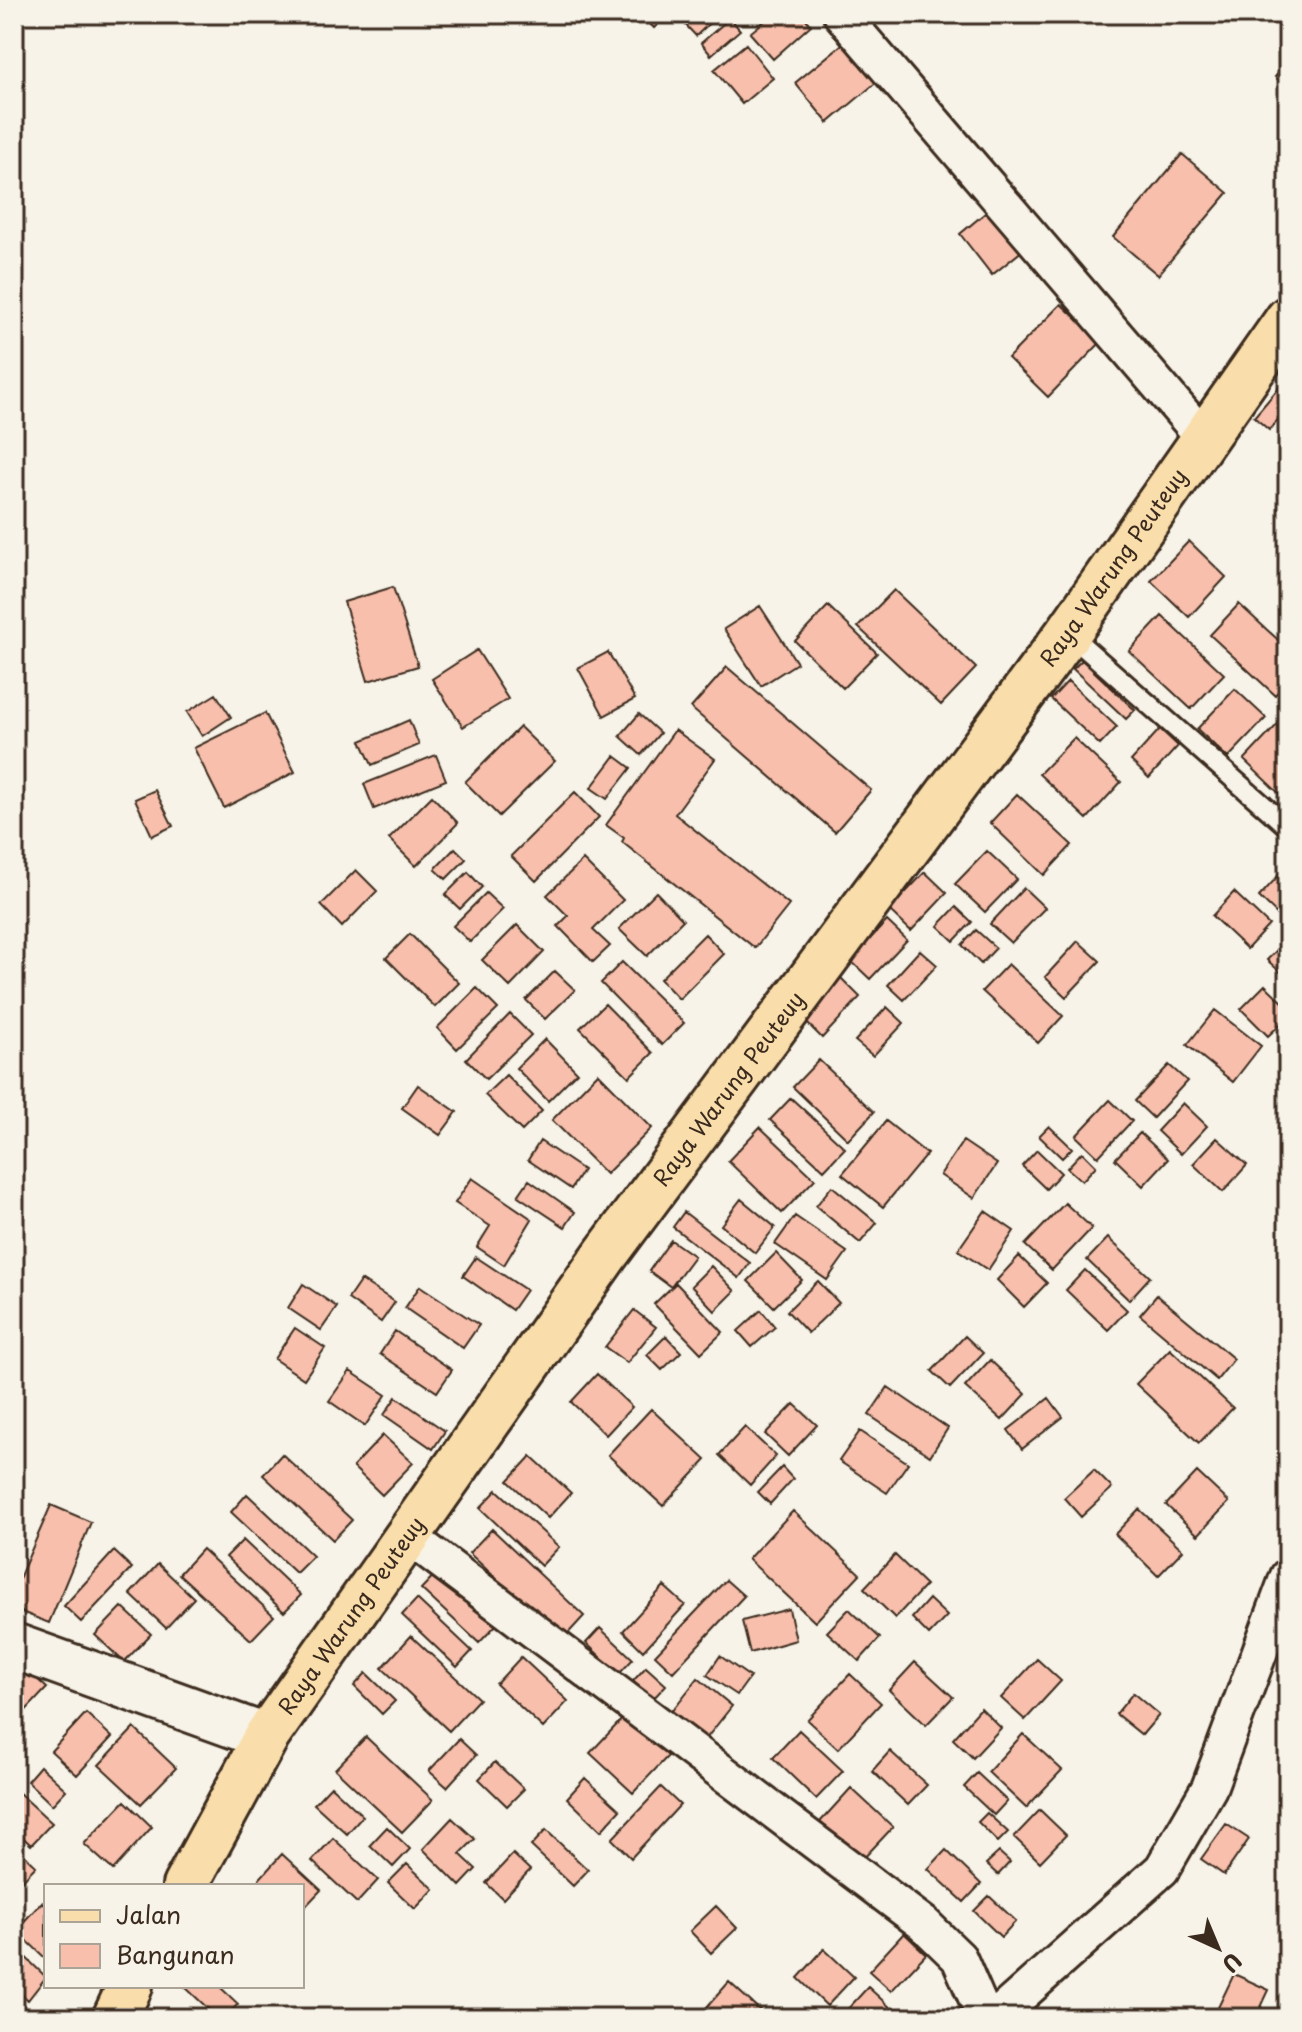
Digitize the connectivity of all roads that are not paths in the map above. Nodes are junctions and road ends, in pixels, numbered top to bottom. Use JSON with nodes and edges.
{"nodes":[{"id":1,"x":841,"y":14,"type":"edge"},
{"id":2,"x":1288,"y":319,"type":"edge"},
{"id":3,"x":1214,"y":422,"type":"junction"},
{"id":4,"x":1068,"y":633,"type":"junction"},
{"id":5,"x":1288,"y":827,"type":"edge"},
{"id":6,"x":408,"y":1536,"type":"junction"},
{"id":7,"x":1288,"y":1576,"type":"edge"},
{"id":8,"x":14,"y":1646,"type":"edge"},
{"id":9,"x":266,"y":1737,"type":"junction"},
{"id":10,"x":186,"y":1884,"type":"edge"},
{"id":11,"x":129,"y":1988,"type":"edge"},
{"id":12,"x":115,"y":2018,"type":"edge"},
{"id":13,"x":985,"y":2018,"type":"edge"},
{"id":14,"x":995,"y":2018,"type":"edge"}],
"edges":[{"from":1,"to":3,"type":"street"},
{"from":2,"to":3,"type":"main road","name":"Raya Warung Peuteuy"},
{"from":3,"to":4,"type":"main road","name":"Raya Warung Peuteuy"},
{"from":4,"to":5,"type":"lane"},
{"from":4,"to":6,"type":"main road","name":"Raya Warung Peuteuy"},
{"from":6,"to":9,"type":"main road","name":"Raya Warung Peuteuy"},
{"from":6,"to":13,"type":"street"},
{"from":7,"to":14,"type":"street"},
{"from":8,"to":9,"type":"main road"},
{"from":9,"to":10,"type":"main road","name":"Raya Warung Peuteuy"},
{"from":11,"to":12,"type":"main road"}]}
